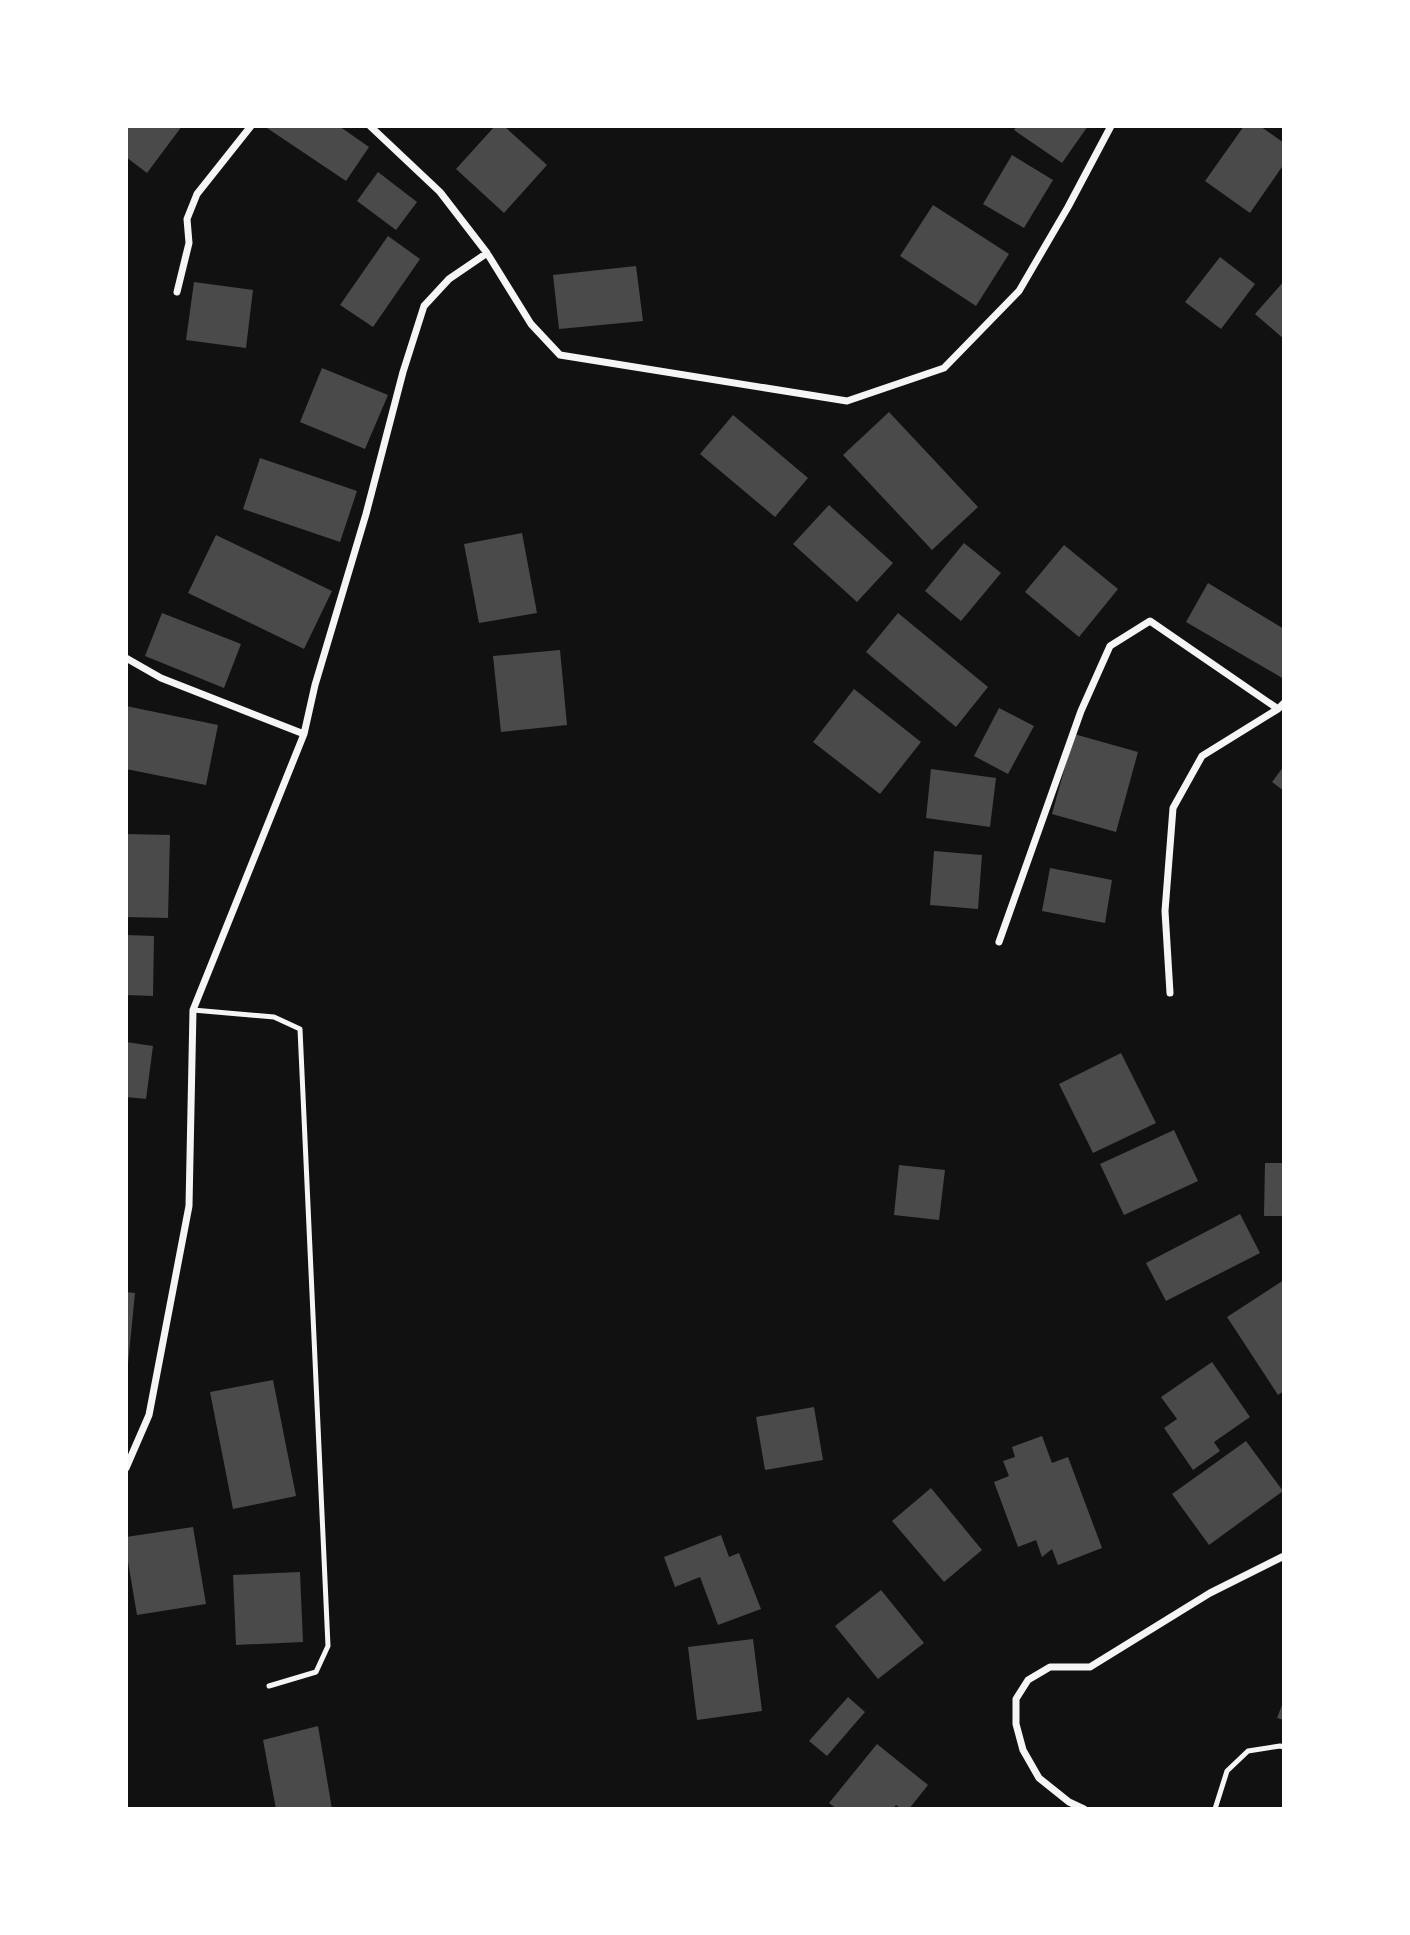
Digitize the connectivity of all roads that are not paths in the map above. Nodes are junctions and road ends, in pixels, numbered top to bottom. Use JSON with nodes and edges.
{"nodes":[{"id":1,"x":251,"y":126,"type":"edge"},
{"id":2,"x":370,"y":126,"type":"edge"},
{"id":3,"x":1111,"y":126,"type":"edge"},
{"id":4,"x":487,"y":253,"type":"junction"},
{"id":5,"x":177,"y":292,"type":"dead end"},
{"id":6,"x":126,"y":658,"type":"edge"},
{"id":7,"x":1281,"y":706,"type":"edge"},
{"id":8,"x":304,"y":734,"type":"junction"},
{"id":9,"x":999,"y":942,"type":"dead end"},
{"id":10,"x":1170,"y":993,"type":"dead end"},
{"id":11,"x":194,"y":1010,"type":"junction"},
{"id":12,"x":126,"y":1468,"type":"edge"},
{"id":13,"x":1284,"y":1556,"type":"edge"},
{"id":14,"x":269,"y":1686,"type":"dead end"},
{"id":15,"x":1284,"y":1747,"type":"edge"},
{"id":16,"x":1084,"y":1809,"type":"edge"},
{"id":17,"x":1215,"y":1809,"type":"edge"}],
"edges":[{"from":1,"to":5,"type":"street"},
{"from":2,"to":4,"type":"street"},
{"from":3,"to":4,"type":"street"},
{"from":4,"to":8,"type":"street"},
{"from":6,"to":8,"type":"street"},
{"from":7,"to":9,"type":"street"},
{"from":7,"to":10,"type":"street"},
{"from":8,"to":11,"type":"street"},
{"from":11,"to":12,"type":"street"},
{"from":11,"to":14,"type":"lane"},
{"from":13,"to":16,"type":"street"},
{"from":15,"to":17,"type":"lane"}]}
